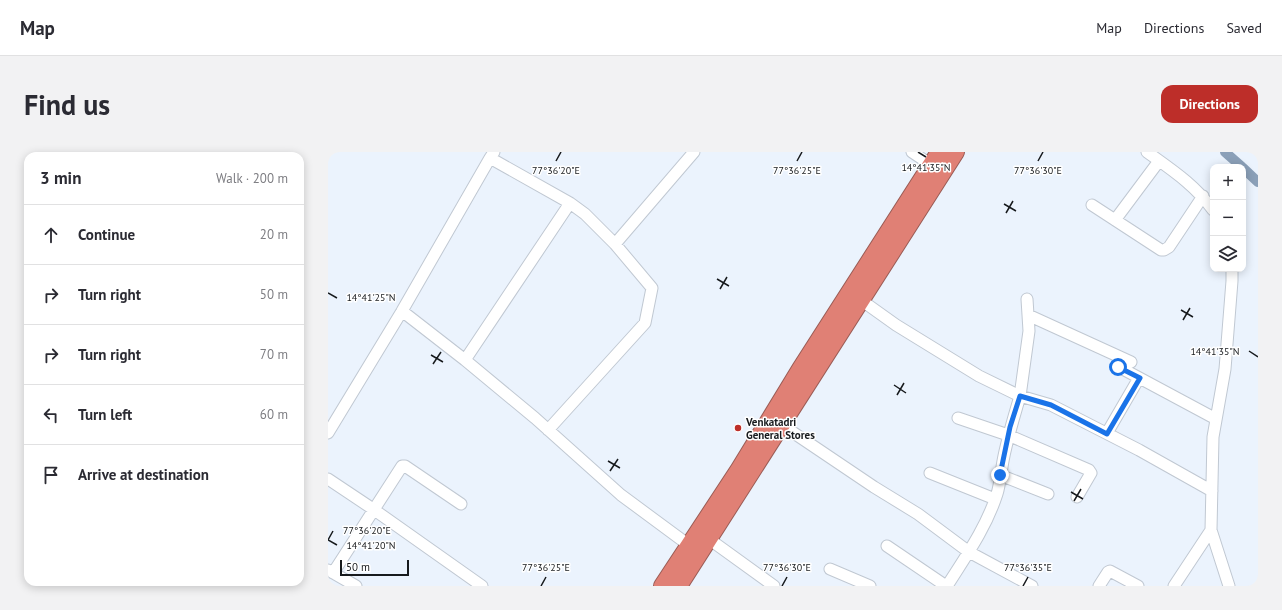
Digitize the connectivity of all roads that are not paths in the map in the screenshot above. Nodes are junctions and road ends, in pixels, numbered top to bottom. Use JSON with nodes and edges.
{"nodes":[{"id":1,"x":694,"y":152,"type":"edge"},
{"id":2,"x":912,"y":152,"type":"edge"},
{"id":3,"x":1147,"y":152,"type":"edge"},
{"id":4,"x":492,"y":155,"type":"edge"},
{"id":5,"x":943,"y":159,"type":"edge"},
{"id":6,"x":1159,"y":161,"type":"junction"},
{"id":7,"x":1203,"y":196,"type":"junction"},
{"id":8,"x":570,"y":203,"type":"junction"},
{"id":9,"x":1092,"y":205,"type":"dead end"},
{"id":10,"x":1210,"y":206,"type":"edge"},
{"id":11,"x":1115,"y":220,"type":"junction"},
{"id":12,"x":615,"y":244,"type":"junction"},
{"id":13,"x":1232,"y":272,"type":"edge"},
{"id":14,"x":1027,"y":299,"type":"dead end"},
{"id":15,"x":861,"y":300,"type":"junction"},
{"id":16,"x":402,"y":311,"type":"junction"},
{"id":17,"x":1028,"y":315,"type":"junction"},
{"id":18,"x":1117,"y":356,"type":"junction"},
{"id":19,"x":465,"y":360,"type":"junction"},
{"id":20,"x":1131,"y":362,"type":"dead end"},
{"id":21,"x":1140,"y":378,"type":"junction"},
{"id":22,"x":1020,"y":396,"type":"junction"},
{"id":23,"x":958,"y":418,"type":"dead end"},
{"id":24,"x":1216,"y":419,"type":"junction"},
{"id":25,"x":782,"y":425,"type":"junction"},
{"id":26,"x":548,"y":430,"type":"junction"},
{"id":27,"x":328,"y":433,"type":"edge"},
{"id":28,"x":1107,"y":434,"type":"junction"},
{"id":29,"x":1008,"y":435,"type":"junction"},
{"id":30,"x":930,"y":473,"type":"dead end"},
{"id":31,"x":1000,"y":475,"type":"junction"},
{"id":32,"x":328,"y":479,"type":"edge"},
{"id":33,"x":1212,"y":491,"type":"junction"},
{"id":34,"x":1048,"y":494,"type":"dead end"},
{"id":35,"x":1077,"y":497,"type":"dead end"},
{"id":36,"x":995,"y":499,"type":"junction"},
{"id":37,"x":461,"y":504,"type":"dead end"},
{"id":38,"x":373,"y":509,"type":"junction"},
{"id":39,"x":1211,"y":530,"type":"junction"},
{"id":40,"x":709,"y":539,"type":"junction"},
{"id":41,"x":690,"y":546,"type":"junction"},
{"id":42,"x":887,"y":546,"type":"dead end"},
{"id":43,"x":969,"y":552,"type":"junction"},
{"id":44,"x":830,"y":569,"type":"dead end"},
{"id":45,"x":330,"y":572,"type":"edge"},
{"id":46,"x":356,"y":586,"type":"edge"},
{"id":47,"x":482,"y":586,"type":"edge"},
{"id":48,"x":662,"y":586,"type":"edge"},
{"id":49,"x":679,"y":586,"type":"edge"},
{"id":50,"x":774,"y":586,"type":"edge"},
{"id":51,"x":870,"y":586,"type":"edge"},
{"id":52,"x":947,"y":586,"type":"edge"},
{"id":53,"x":1032,"y":586,"type":"edge"},
{"id":54,"x":1099,"y":586,"type":"edge"},
{"id":55,"x":1138,"y":586,"type":"edge"},
{"id":56,"x":1174,"y":586,"type":"edge"},
{"id":57,"x":1229,"y":586,"type":"edge"}],
"edges":[{"from":1,"to":12,"type":"street"},
{"from":2,"to":5,"type":"street"},
{"from":3,"to":6,"type":"street"},
{"from":4,"to":8,"type":"street"},
{"from":4,"to":16,"type":"street"},
{"from":5,"to":15,"type":"highway"},
{"from":5,"to":41,"type":"highway"},
{"from":6,"to":7,"type":"street"},
{"from":6,"to":11,"type":"street"},
{"from":7,"to":10,"type":"street"},
{"from":7,"to":11,"type":"street"},
{"from":8,"to":12,"type":"street"},
{"from":8,"to":19,"type":"street"},
{"from":9,"to":11,"type":"street"},
{"from":12,"to":26,"type":"street"},
{"from":13,"to":24,"type":"street"},
{"from":14,"to":17,"type":"street"},
{"from":15,"to":22,"type":"street"},
{"from":15,"to":25,"type":"highway"},
{"from":16,"to":19,"type":"street"},
{"from":16,"to":27,"type":"street"},
{"from":17,"to":18,"type":"street"},
{"from":17,"to":22,"type":"street"},
{"from":18,"to":20,"type":"street"},
{"from":18,"to":21,"type":"street"},
{"from":19,"to":26,"type":"street"},
{"from":21,"to":24,"type":"street"},
{"from":21,"to":28,"type":"street"},
{"from":22,"to":28,"type":"street"},
{"from":22,"to":29,"type":"street"},
{"from":23,"to":29,"type":"street"},
{"from":24,"to":33,"type":"street"},
{"from":25,"to":40,"type":"highway"},
{"from":25,"to":43,"type":"street"},
{"from":26,"to":41,"type":"street"},
{"from":28,"to":33,"type":"street"},
{"from":29,"to":31,"type":"street"},
{"from":29,"to":35,"type":"street"},
{"from":30,"to":36,"type":"street"},
{"from":31,"to":34,"type":"street"},
{"from":31,"to":36,"type":"street"},
{"from":32,"to":38,"type":"street"},
{"from":33,"to":39,"type":"street"},
{"from":36,"to":43,"type":"street"},
{"from":37,"to":38,"type":"street"},
{"from":38,"to":45,"type":"street"},
{"from":38,"to":47,"type":"street"},
{"from":39,"to":56,"type":"street"},
{"from":39,"to":57,"type":"street"},
{"from":40,"to":49,"type":"highway"},
{"from":40,"to":50,"type":"street"},
{"from":41,"to":48,"type":"highway"},
{"from":42,"to":52,"type":"street"},
{"from":43,"to":52,"type":"street"},
{"from":43,"to":53,"type":"street"},
{"from":44,"to":51,"type":"street"},
{"from":45,"to":46,"type":"street"},
{"from":54,"to":55,"type":"street"}]}
